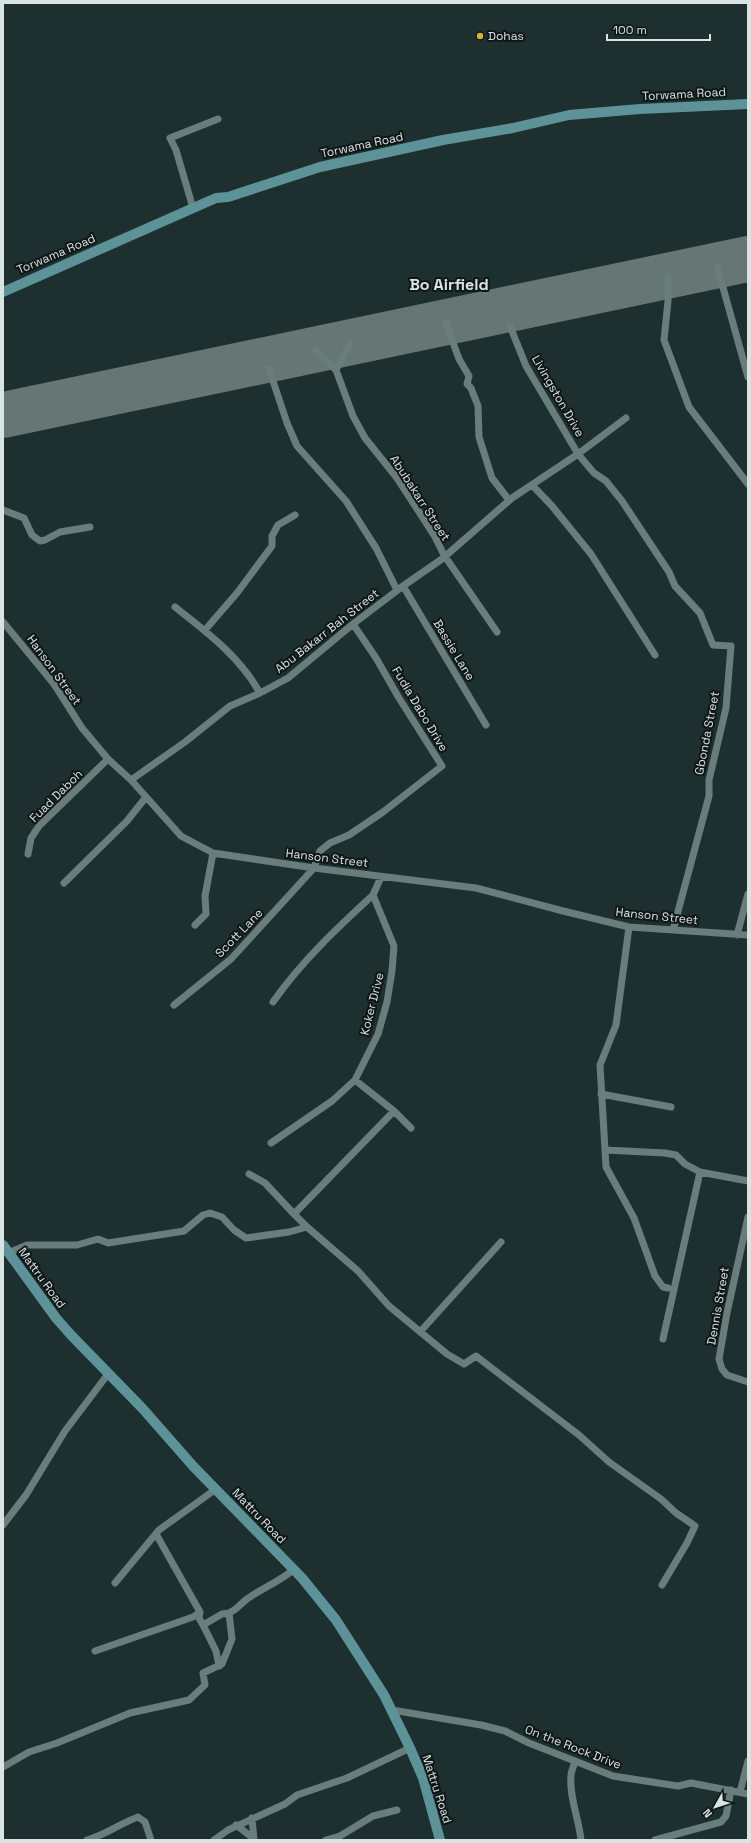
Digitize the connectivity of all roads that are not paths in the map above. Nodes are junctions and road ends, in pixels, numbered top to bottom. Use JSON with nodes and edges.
{"nodes":[{"id":1,"x":748,"y":104,"type":"edge"},
{"id":2,"x":218,"y":119,"type":"dead end"},
{"id":3,"x":193,"y":208,"type":"junction"},
{"id":4,"x":717,"y":266,"type":"dead end"},
{"id":5,"x":668,"y":276,"type":"dead end"},
{"id":6,"x":3,"y":292,"type":"edge"},
{"id":7,"x":446,"y":322,"type":"dead end"},
{"id":8,"x":510,"y":326,"type":"dead end"},
{"id":9,"x":350,"y":343,"type":"dead end"},
{"id":10,"x":316,"y":350,"type":"dead end"},
{"id":11,"x":269,"y":369,"type":"dead end"},
{"id":12,"x":336,"y":370,"type":"junction"},
{"id":13,"x":748,"y":378,"type":"edge"},
{"id":14,"x":626,"y":418,"type":"dead end"},
{"id":15,"x":578,"y":454,"type":"junction"},
{"id":16,"x":748,"y":484,"type":"edge"},
{"id":17,"x":532,"y":485,"type":"junction"},
{"id":18,"x":509,"y":500,"type":"junction"},
{"id":19,"x":3,"y":510,"type":"edge"},
{"id":20,"x":295,"y":515,"type":"dead end"},
{"id":21,"x":90,"y":527,"type":"dead end"},
{"id":22,"x":444,"y":555,"type":"junction"},
{"id":23,"x":400,"y":588,"type":"junction"},
{"id":24,"x":175,"y":607,"type":"dead end"},
{"id":25,"x":3,"y":622,"type":"edge"},
{"id":26,"x":353,"y":624,"type":"junction"},
{"id":27,"x":205,"y":630,"type":"junction"},
{"id":28,"x":497,"y":632,"type":"dead end"},
{"id":29,"x":655,"y":655,"type":"dead end"},
{"id":30,"x":260,"y":693,"type":"junction"},
{"id":31,"x":486,"y":725,"type":"dead end"},
{"id":32,"x":108,"y":759,"type":"junction"},
{"id":33,"x":131,"y":780,"type":"junction"},
{"id":34,"x":146,"y":798,"type":"junction"},
{"id":35,"x":213,"y":853,"type":"junction"},
{"id":36,"x":28,"y":854,"type":"dead end"},
{"id":37,"x":314,"y":868,"type":"junction"},
{"id":38,"x":381,"y":876,"type":"junction"},
{"id":39,"x":64,"y":883,"type":"dead end"},
{"id":40,"x":748,"y":894,"type":"edge"},
{"id":41,"x":373,"y":895,"type":"junction"},
{"id":42,"x":195,"y":925,"type":"dead end"},
{"id":43,"x":629,"y":927,"type":"junction"},
{"id":44,"x":673,"y":930,"type":"junction"},
{"id":45,"x":737,"y":935,"type":"junction"},
{"id":46,"x":748,"y":935,"type":"edge"},
{"id":47,"x":273,"y":1002,"type":"dead end"},
{"id":48,"x":174,"y":1005,"type":"dead end"},
{"id":49,"x":355,"y":1080,"type":"junction"},
{"id":50,"x":602,"y":1094,"type":"junction"},
{"id":51,"x":671,"y":1108,"type":"dead end"},
{"id":52,"x":394,"y":1111,"type":"junction"},
{"id":53,"x":411,"y":1128,"type":"dead end"},
{"id":54,"x":271,"y":1143,"type":"dead end"},
{"id":55,"x":605,"y":1150,"type":"junction"},
{"id":56,"x":700,"y":1172,"type":"junction"},
{"id":57,"x":248,"y":1174,"type":"dead end"},
{"id":58,"x":748,"y":1181,"type":"edge"},
{"id":59,"x":294,"y":1214,"type":"junction"},
{"id":60,"x":748,"y":1217,"type":"edge"},
{"id":61,"x":307,"y":1227,"type":"junction"},
{"id":62,"x":501,"y":1242,"type":"dead end"},
{"id":63,"x":6,"y":1249,"type":"edge"},
{"id":64,"x":668,"y":1288,"type":"dead end"},
{"id":65,"x":420,"y":1332,"type":"junction"},
{"id":66,"x":663,"y":1339,"type":"dead end"},
{"id":67,"x":108,"y":1374,"type":"junction"},
{"id":68,"x":748,"y":1382,"type":"edge"},
{"id":69,"x":216,"y":1490,"type":"junction"},
{"id":70,"x":3,"y":1525,"type":"edge"},
{"id":71,"x":156,"y":1534,"type":"junction"},
{"id":72,"x":293,"y":1570,"type":"junction"},
{"id":73,"x":115,"y":1583,"type":"dead end"},
{"id":74,"x":662,"y":1585,"type":"dead end"},
{"id":75,"x":200,"y":1612,"type":"junction"},
{"id":76,"x":230,"y":1613,"type":"junction"},
{"id":77,"x":203,"y":1625,"type":"junction"},
{"id":78,"x":95,"y":1651,"type":"dead end"},
{"id":79,"x":220,"y":1666,"type":"junction"},
{"id":80,"x":392,"y":1710,"type":"junction"},
{"id":81,"x":410,"y":1748,"type":"junction"},
{"id":82,"x":575,"y":1761,"type":"junction"},
{"id":83,"x":748,"y":1761,"type":"edge"},
{"id":84,"x":3,"y":1767,"type":"edge"},
{"id":85,"x":731,"y":1790,"type":"junction"},
{"id":86,"x":740,"y":1792,"type":"junction"},
{"id":87,"x":748,"y":1794,"type":"edge"},
{"id":88,"x":397,"y":1810,"type":"dead end"},
{"id":89,"x":252,"y":1818,"type":"junction"},
{"id":90,"x":236,"y":1826,"type":"junction"},
{"id":91,"x":253,"y":1839,"type":"edge"},
{"id":92,"x":87,"y":1840,"type":"edge"},
{"id":93,"x":151,"y":1840,"type":"edge"},
{"id":94,"x":214,"y":1840,"type":"edge"},
{"id":95,"x":326,"y":1840,"type":"edge"},
{"id":96,"x":440,"y":1840,"type":"edge"},
{"id":97,"x":581,"y":1840,"type":"edge"},
{"id":98,"x":655,"y":1840,"type":"edge"}],
"edges":[{"from":1,"to":3,"type":"main road","name":"Torwama Road"},
{"from":2,"to":3,"type":"street"},
{"from":3,"to":6,"type":"main road","name":"Torwama Road"},
{"from":4,"to":13,"type":"street"},
{"from":5,"to":16,"type":"street"},
{"from":7,"to":18,"type":"street"},
{"from":8,"to":15,"type":"street","name":"Livingston Drive"},
{"from":9,"to":12,"type":"street"},
{"from":10,"to":12,"type":"street"},
{"from":11,"to":23,"type":"street","name":"Bassie Lane"},
{"from":12,"to":22,"type":"street","name":"Abubakarr Street"},
{"from":14,"to":15,"type":"street","name":"Abu Bakarr Bah Street"},
{"from":15,"to":17,"type":"street","name":"Abu Bakarr Bah Street"},
{"from":15,"to":44,"type":"street","name":"Gbonda Street"},
{"from":17,"to":18,"type":"street","name":"Abu Bakarr Bah Street"},
{"from":17,"to":29,"type":"street"},
{"from":18,"to":22,"type":"street","name":"Abu Bakarr Bah Street"},
{"from":19,"to":21,"type":"street"},
{"from":20,"to":27,"type":"street"},
{"from":22,"to":23,"type":"street","name":"Abu Bakarr Bah Street"},
{"from":22,"to":28,"type":"street","name":"Abubakarr Street"},
{"from":23,"to":26,"type":"street","name":"Abu Bakarr Bah Street"},
{"from":23,"to":31,"type":"street","name":"Bassie Lane"},
{"from":24,"to":27,"type":"street"},
{"from":25,"to":32,"type":"street","name":"Hanson Street"},
{"from":26,"to":30,"type":"street","name":"Abu Bakarr Bah Street"},
{"from":26,"to":37,"type":"street","name":"Fudia Dabo Drive"},
{"from":27,"to":30,"type":"street"},
{"from":30,"to":33,"type":"street","name":"Abu Bakarr Bah Street"},
{"from":32,"to":33,"type":"street","name":"Hanson Street"},
{"from":32,"to":36,"type":"street","name":"Fuad Daboh"},
{"from":33,"to":34,"type":"street","name":"Hanson Street"},
{"from":34,"to":35,"type":"street","name":"Hanson Street"},
{"from":34,"to":39,"type":"street"},
{"from":35,"to":37,"type":"street","name":"Hanson Street"},
{"from":35,"to":42,"type":"street"},
{"from":37,"to":38,"type":"street","name":"Hanson Street"},
{"from":37,"to":48,"type":"street","name":"Scott Lane"},
{"from":38,"to":41,"type":"street"},
{"from":38,"to":43,"type":"street","name":"Hanson Street"},
{"from":40,"to":45,"type":"street"},
{"from":41,"to":47,"type":"street"},
{"from":41,"to":49,"type":"street","name":"Koker Drive"},
{"from":43,"to":44,"type":"street","name":"Hanson Street"},
{"from":43,"to":50,"type":"street"},
{"from":44,"to":45,"type":"street","name":"Hanson Street"},
{"from":45,"to":46,"type":"street","name":"Hanson Street"},
{"from":49,"to":52,"type":"street"},
{"from":49,"to":54,"type":"street","name":"Koker Drive"},
{"from":50,"to":51,"type":"street"},
{"from":50,"to":55,"type":"street"},
{"from":52,"to":53,"type":"street"},
{"from":52,"to":59,"type":"street"},
{"from":55,"to":56,"type":"street"},
{"from":55,"to":64,"type":"street"},
{"from":56,"to":58,"type":"street"},
{"from":56,"to":66,"type":"street"},
{"from":57,"to":59,"type":"street"},
{"from":59,"to":61,"type":"street"},
{"from":60,"to":68,"type":"street","name":"Dennis Street"},
{"from":61,"to":63,"type":"street"},
{"from":61,"to":65,"type":"street"},
{"from":62,"to":65,"type":"street"},
{"from":63,"to":67,"type":"main road","name":"Mattru Road"},
{"from":65,"to":74,"type":"street"},
{"from":67,"to":69,"type":"main road","name":"Mattru Road"},
{"from":67,"to":70,"type":"street"},
{"from":69,"to":71,"type":"street"},
{"from":69,"to":72,"type":"main road","name":"Mattru Road"},
{"from":71,"to":73,"type":"street"},
{"from":71,"to":75,"type":"street"},
{"from":72,"to":76,"type":"street"},
{"from":72,"to":80,"type":"main road","name":"Mattru Road"},
{"from":75,"to":77,"type":"street"},
{"from":75,"to":78,"type":"street"},
{"from":76,"to":77,"type":"street"},
{"from":76,"to":79,"type":"street"},
{"from":77,"to":79,"type":"street"},
{"from":79,"to":84,"type":"street"},
{"from":80,"to":81,"type":"main road","name":"Mattru Road"},
{"from":80,"to":82,"type":"street","name":"On the Rock Drive"},
{"from":81,"to":89,"type":"street"},
{"from":81,"to":96,"type":"main road","name":"Mattru Road"},
{"from":82,"to":85,"type":"street","name":"On the Rock Drive"},
{"from":82,"to":97,"type":"street"},
{"from":83,"to":86,"type":"street"},
{"from":85,"to":86,"type":"street","name":"On the Rock Drive"},
{"from":85,"to":98,"type":"street"},
{"from":86,"to":87,"type":"street","name":"On the Rock Drive"},
{"from":88,"to":95,"type":"street"},
{"from":89,"to":90,"type":"street"},
{"from":89,"to":91,"type":"street"},
{"from":90,"to":91,"type":"street"},
{"from":90,"to":94,"type":"street"},
{"from":92,"to":93,"type":"street"}]}
